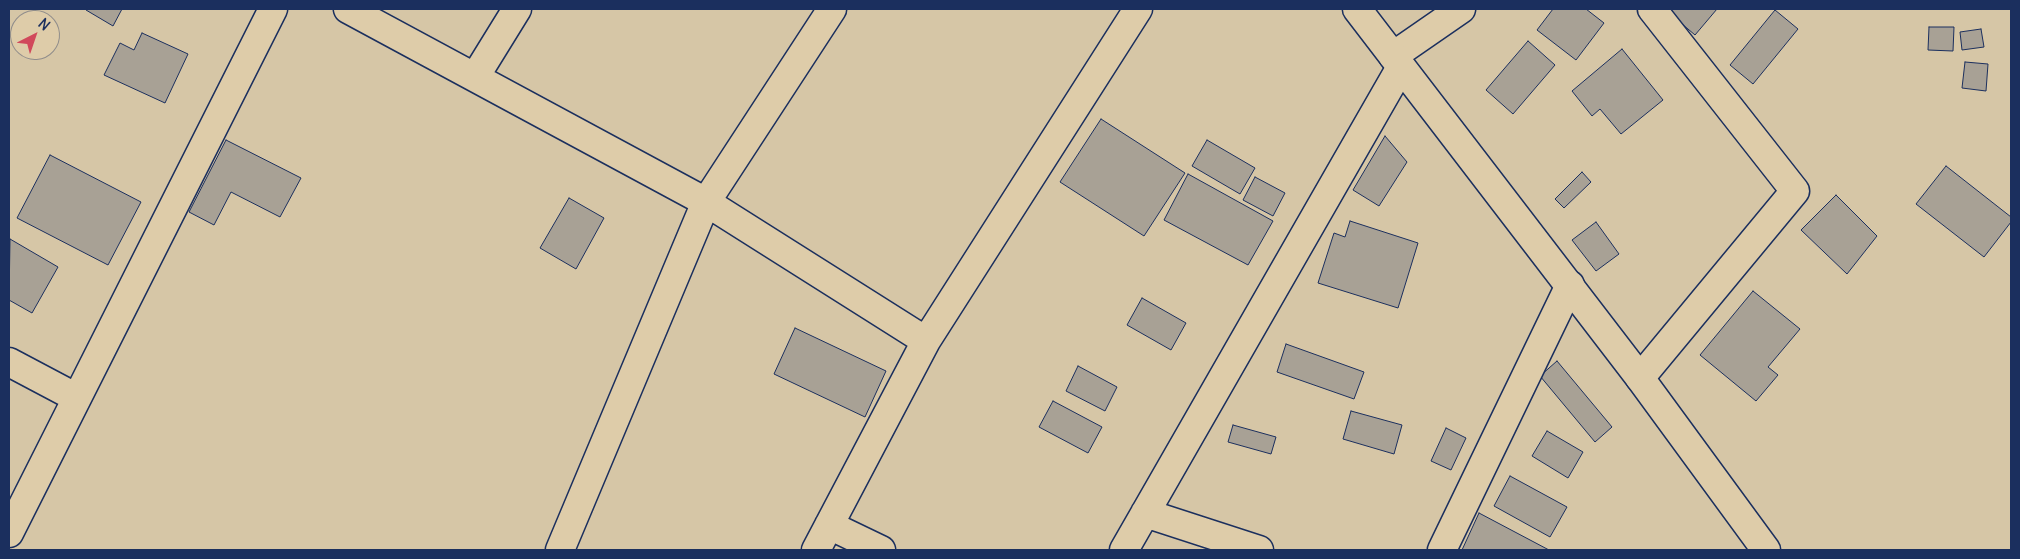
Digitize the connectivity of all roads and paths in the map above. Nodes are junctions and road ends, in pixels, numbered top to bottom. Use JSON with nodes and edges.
{"nodes":[{"id":1,"x":272,"y":9,"type":"edge"},
{"id":2,"x":348,"y":9,"type":"edge"},
{"id":3,"x":517,"y":9,"type":"edge"},
{"id":4,"x":832,"y":9,"type":"edge"},
{"id":5,"x":1138,"y":9,"type":"edge"},
{"id":6,"x":1357,"y":9,"type":"edge"},
{"id":7,"x":1461,"y":9,"type":"edge"},
{"id":8,"x":1652,"y":9,"type":"edge"},
{"id":9,"x":1397,"y":61,"type":"junction"},
{"id":10,"x":475,"y":78,"type":"junction"},
{"id":11,"x":706,"y":202,"type":"junction"},
{"id":12,"x":1570,"y":285,"type":"junction"},
{"id":13,"x":926,"y":342,"type":"junction"},
{"id":14,"x":9,"y":362,"type":"edge"},
{"id":15,"x":1640,"y":378,"type":"junction"},
{"id":16,"x":77,"y":398,"type":"junction"},
{"id":17,"x":1145,"y":514,"type":"junction"},
{"id":18,"x":829,"y":525,"type":"junction"},
{"id":19,"x":9,"y":533,"type":"edge"},
{"id":20,"x":560,"y":550,"type":"edge"},
{"id":21,"x":816,"y":550,"type":"edge"},
{"id":22,"x":881,"y":550,"type":"edge"},
{"id":23,"x":1124,"y":550,"type":"edge"},
{"id":24,"x":1259,"y":550,"type":"edge"},
{"id":25,"x":1442,"y":550,"type":"edge"},
{"id":26,"x":1766,"y":550,"type":"edge"}],
"edges":[{"from":1,"to":16,"type":"street"},
{"from":2,"to":10,"type":"street"},
{"from":3,"to":10,"type":"street"},
{"from":4,"to":11,"type":"street"},
{"from":5,"to":13,"type":"street"},
{"from":6,"to":9,"type":"street"},
{"from":7,"to":9,"type":"street"},
{"from":8,"to":15,"type":"street"},
{"from":9,"to":12,"type":"street"},
{"from":9,"to":17,"type":"street"},
{"from":10,"to":11,"type":"street"},
{"from":11,"to":13,"type":"street"},
{"from":11,"to":20,"type":"street"},
{"from":12,"to":15,"type":"street"},
{"from":12,"to":25,"type":"street"},
{"from":13,"to":18,"type":"street"},
{"from":14,"to":16,"type":"street"},
{"from":15,"to":26,"type":"street"},
{"from":16,"to":19,"type":"street"},
{"from":17,"to":23,"type":"street"},
{"from":17,"to":24,"type":"street"},
{"from":18,"to":21,"type":"street"},
{"from":18,"to":22,"type":"street"}]}
